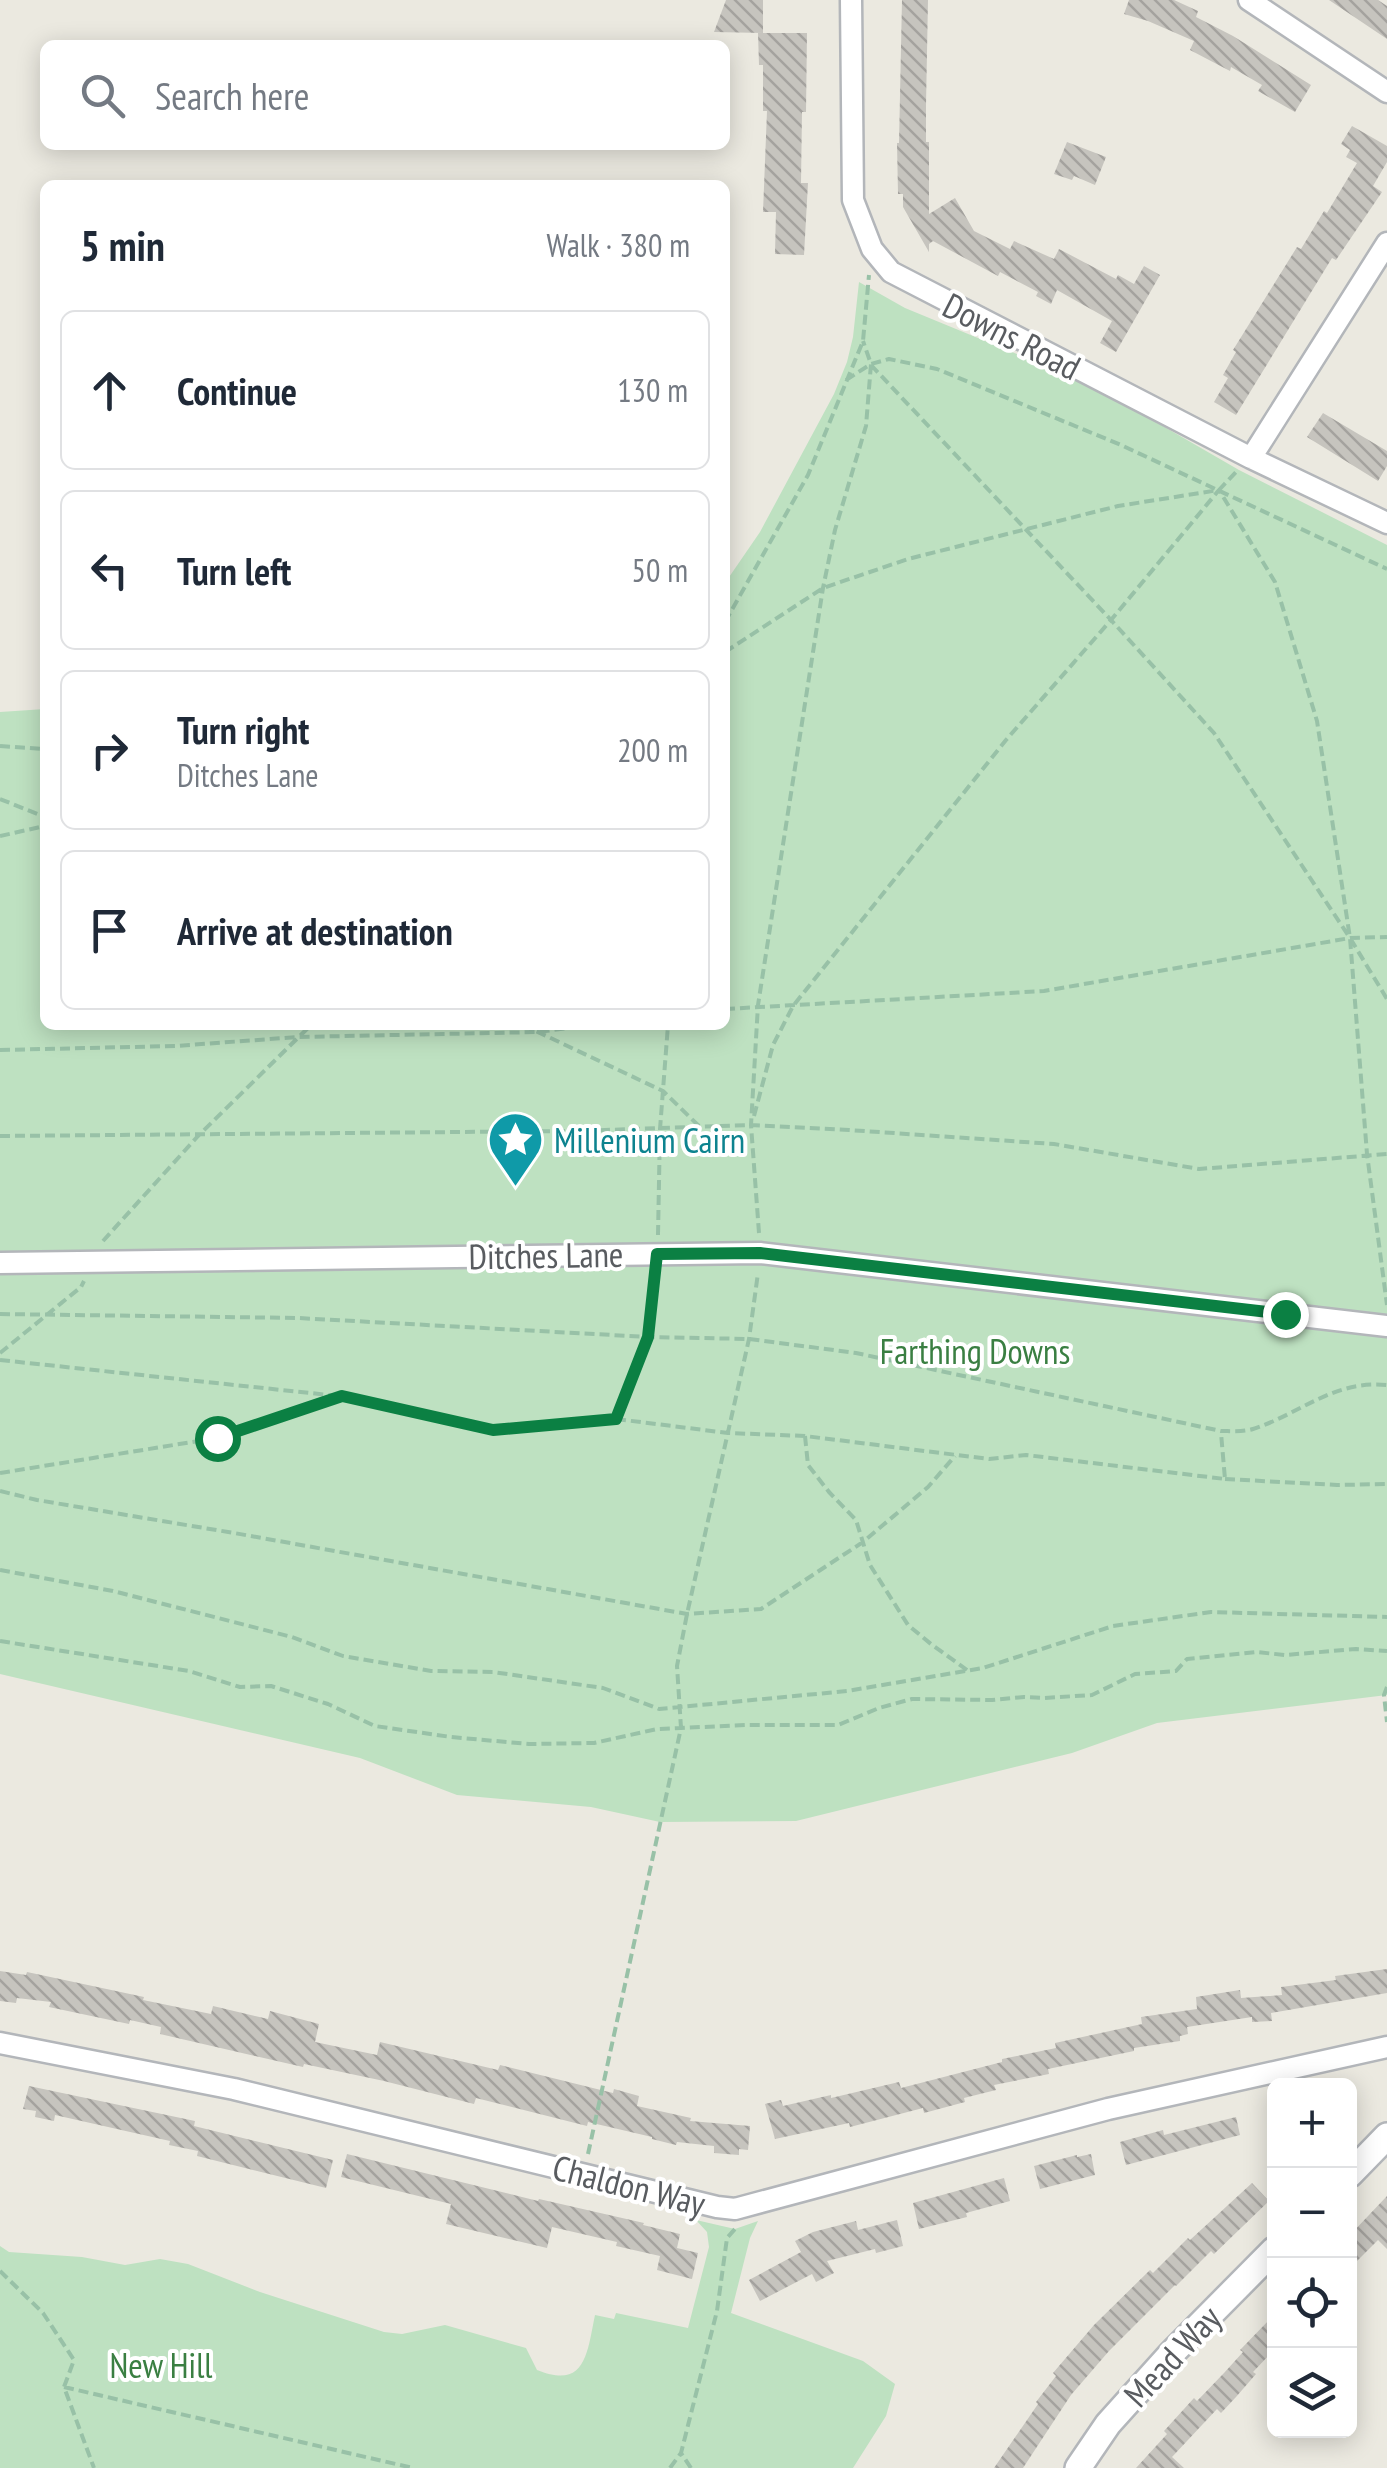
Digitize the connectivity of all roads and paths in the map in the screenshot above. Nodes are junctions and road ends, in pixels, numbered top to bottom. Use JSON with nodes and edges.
{"nodes":[{"id":1,"x":850,"y":0,"type":"edge"},
{"id":2,"x":1250,"y":0,"type":"edge"},
{"id":3,"x":1387,"y":92,"type":"edge"},
{"id":4,"x":1387,"y":243,"type":"edge"},
{"id":5,"x":872,"y":249,"type":"junction"},
{"id":6,"x":870,"y":364,"type":"junction"},
{"id":7,"x":846,"y":380,"type":"junction"},
{"id":8,"x":1251,"y":458,"type":"junction"},
{"id":9,"x":1218,"y":490,"type":"junction"},
{"id":10,"x":1387,"y":523,"type":"edge"},
{"id":11,"x":1026,"y":530,"type":"junction"},
{"id":12,"x":1387,"y":569,"type":"edge"},
{"id":13,"x":730,"y":612,"type":"edge"},
{"id":14,"x":1111,"y":620,"type":"junction"},
{"id":15,"x":730,"y":649,"type":"edge"},
{"id":16,"x":0,"y":746,"type":"edge"},
{"id":17,"x":40,"y":749,"type":"edge"},
{"id":18,"x":0,"y":798,"type":"edge"},
{"id":19,"x":40,"y":815,"type":"edge"},
{"id":20,"x":40,"y":827,"type":"edge"},
{"id":21,"x":0,"y":836,"type":"edge"},
{"id":22,"x":1387,"y":937,"type":"edge"},
{"id":23,"x":1350,"y":938,"type":"junction"},
{"id":24,"x":1387,"y":998,"type":"edge"},
{"id":25,"x":793,"y":1006,"type":"junction"},
{"id":26,"x":730,"y":1009,"type":"edge"},
{"id":27,"x":306,"y":1030,"type":"edge"},
{"id":28,"x":534,"y":1030,"type":"edge"},
{"id":29,"x":553,"y":1030,"type":"edge"},
{"id":30,"x":668,"y":1030,"type":"edge"},
{"id":31,"x":538,"y":1032,"type":"junction"},
{"id":32,"x":298,"y":1037,"type":"junction"},
{"id":33,"x":0,"y":1050,"type":"edge"},
{"id":34,"x":663,"y":1091,"type":"junction"},
{"id":35,"x":751,"y":1125,"type":"junction"},
{"id":36,"x":701,"y":1128,"type":"junction"},
{"id":37,"x":660,"y":1130,"type":"junction"},
{"id":38,"x":0,"y":1136,"type":"edge"},
{"id":39,"x":198,"y":1136,"type":"junction"},
{"id":40,"x":1367,"y":1154,"type":"junction"},
{"id":41,"x":1387,"y":1154,"type":"edge"},
{"id":42,"x":657,"y":1254,"type":"junction"},
{"id":43,"x":0,"y":1263,"type":"edge"},
{"id":44,"x":1387,"y":1305,"type":"edge"},
{"id":45,"x":0,"y":1314,"type":"edge"},
{"id":46,"x":1387,"y":1326,"type":"edge"},
{"id":47,"x":648,"y":1337,"type":"junction"},
{"id":48,"x":0,"y":1360,"type":"edge"},
{"id":49,"x":1387,"y":1385,"type":"edge"},
{"id":50,"x":342,"y":1396,"type":"junction"},
{"id":51,"x":616,"y":1419,"type":"junction"},
{"id":52,"x":1221,"y":1431,"type":"junction"},
{"id":53,"x":804,"y":1436,"type":"junction"},
{"id":54,"x":956,"y":1456,"type":"junction"},
{"id":55,"x":0,"y":1474,"type":"edge"},
{"id":56,"x":1225,"y":1480,"type":"junction"},
{"id":57,"x":1387,"y":1484,"type":"edge"},
{"id":58,"x":0,"y":1491,"type":"edge"},
{"id":59,"x":863,"y":1542,"type":"junction"},
{"id":60,"x":0,"y":1570,"type":"edge"},
{"id":61,"x":1387,"y":1617,"type":"edge"},
{"id":62,"x":0,"y":1641,"type":"edge"},
{"id":63,"x":1387,"y":1651,"type":"edge"},
{"id":64,"x":968,"y":1670,"type":"junction"},
{"id":65,"x":1387,"y":1686,"type":"edge"},
{"id":66,"x":1387,"y":1722,"type":"edge"},
{"id":67,"x":0,"y":2043,"type":"edge"},
{"id":68,"x":1382,"y":2054,"type":"edge"},
{"id":69,"x":1387,"y":2136,"type":"edge"},
{"id":70,"x":1356,"y":2168,"type":"edge"},
{"id":71,"x":735,"y":2209,"type":"junction"},
{"id":72,"x":1267,"y":2257,"type":"edge"},
{"id":73,"x":0,"y":2271,"type":"edge"},
{"id":74,"x":64,"y":2387,"type":"junction"},
{"id":75,"x":681,"y":2454,"type":"junction"},
{"id":76,"x":94,"y":2468,"type":"edge"},
{"id":77,"x":413,"y":2468,"type":"edge"},
{"id":78,"x":670,"y":2468,"type":"edge"},
{"id":79,"x":691,"y":2468,"type":"edge"},
{"id":80,"x":1078,"y":2468,"type":"edge"}],
"edges":[{"from":1,"to":5,"type":"street","name":"Downs Road"},
{"from":2,"to":3,"type":"street"},
{"from":4,"to":8,"type":"street"},
{"from":5,"to":7,"type":"path"},
{"from":5,"to":8,"type":"street","name":"Downs Road"},
{"from":6,"to":7,"type":"path"},
{"from":6,"to":9,"type":"path"},
{"from":6,"to":11,"type":"path"},
{"from":7,"to":13,"type":"path"},
{"from":8,"to":9,"type":"path"},
{"from":8,"to":10,"type":"street","name":"Downs Road"},
{"from":9,"to":11,"type":"path"},
{"from":9,"to":12,"type":"path"},
{"from":9,"to":14,"type":"path"},
{"from":9,"to":23,"type":"path"},
{"from":11,"to":14,"type":"path"},
{"from":11,"to":15,"type":"path"},
{"from":14,"to":23,"type":"path"},
{"from":14,"to":25,"type":"path"},
{"from":16,"to":17,"type":"path"},
{"from":18,"to":19,"type":"path"},
{"from":20,"to":21,"type":"path"},
{"from":22,"to":23,"type":"path"},
{"from":23,"to":24,"type":"path"},
{"from":23,"to":25,"type":"path"},
{"from":23,"to":40,"type":"path"},
{"from":25,"to":26,"type":"path"},
{"from":25,"to":35,"type":"path"},
{"from":27,"to":32,"type":"path"},
{"from":28,"to":31,"type":"path"},
{"from":29,"to":31,"type":"path"},
{"from":30,"to":34,"type":"path"},
{"from":31,"to":32,"type":"path"},
{"from":31,"to":34,"type":"path"},
{"from":32,"to":33,"type":"path"},
{"from":32,"to":39,"type":"path"},
{"from":34,"to":36,"type":"path"},
{"from":34,"to":37,"type":"path"},
{"from":35,"to":36,"type":"path"},
{"from":35,"to":40,"type":"path"},
{"from":36,"to":37,"type":"path"},
{"from":37,"to":39,"type":"path"},
{"from":37,"to":42,"type":"path"},
{"from":38,"to":39,"type":"path"},
{"from":40,"to":41,"type":"path"},
{"from":40,"to":44,"type":"path"},
{"from":42,"to":43,"type":"street","name":"Ditches Lane"},
{"from":42,"to":46,"type":"street","name":"Ditches Lane"},
{"from":42,"to":47,"type":"path"},
{"from":45,"to":47,"type":"path"},
{"from":47,"to":51,"type":"path"},
{"from":47,"to":52,"type":"path"},
{"from":48,"to":50,"type":"path"},
{"from":49,"to":52,"type":"path"},
{"from":50,"to":51,"type":"path"},
{"from":50,"to":55,"type":"path"},
{"from":51,"to":53,"type":"path"},
{"from":52,"to":56,"type":"path"},
{"from":53,"to":54,"type":"path"},
{"from":53,"to":59,"type":"path"},
{"from":54,"to":56,"type":"path"},
{"from":54,"to":59,"type":"path"},
{"from":56,"to":57,"type":"path"},
{"from":58,"to":59,"type":"path"},
{"from":59,"to":64,"type":"path"},
{"from":60,"to":64,"type":"path"},
{"from":61,"to":64,"type":"path"},
{"from":62,"to":63,"type":"path"},
{"from":65,"to":66,"type":"path"},
{"from":67,"to":71,"type":"street","name":"Chaldon Way"},
{"from":68,"to":71,"type":"street","name":"Chaldon Way"},
{"from":69,"to":70,"type":"street"},
{"from":71,"to":75,"type":"path"},
{"from":72,"to":80,"type":"street","name":"Mead Way"},
{"from":73,"to":74,"type":"path"},
{"from":74,"to":76,"type":"path"},
{"from":74,"to":77,"type":"path"},
{"from":75,"to":78,"type":"path"},
{"from":75,"to":79,"type":"path"}]}
